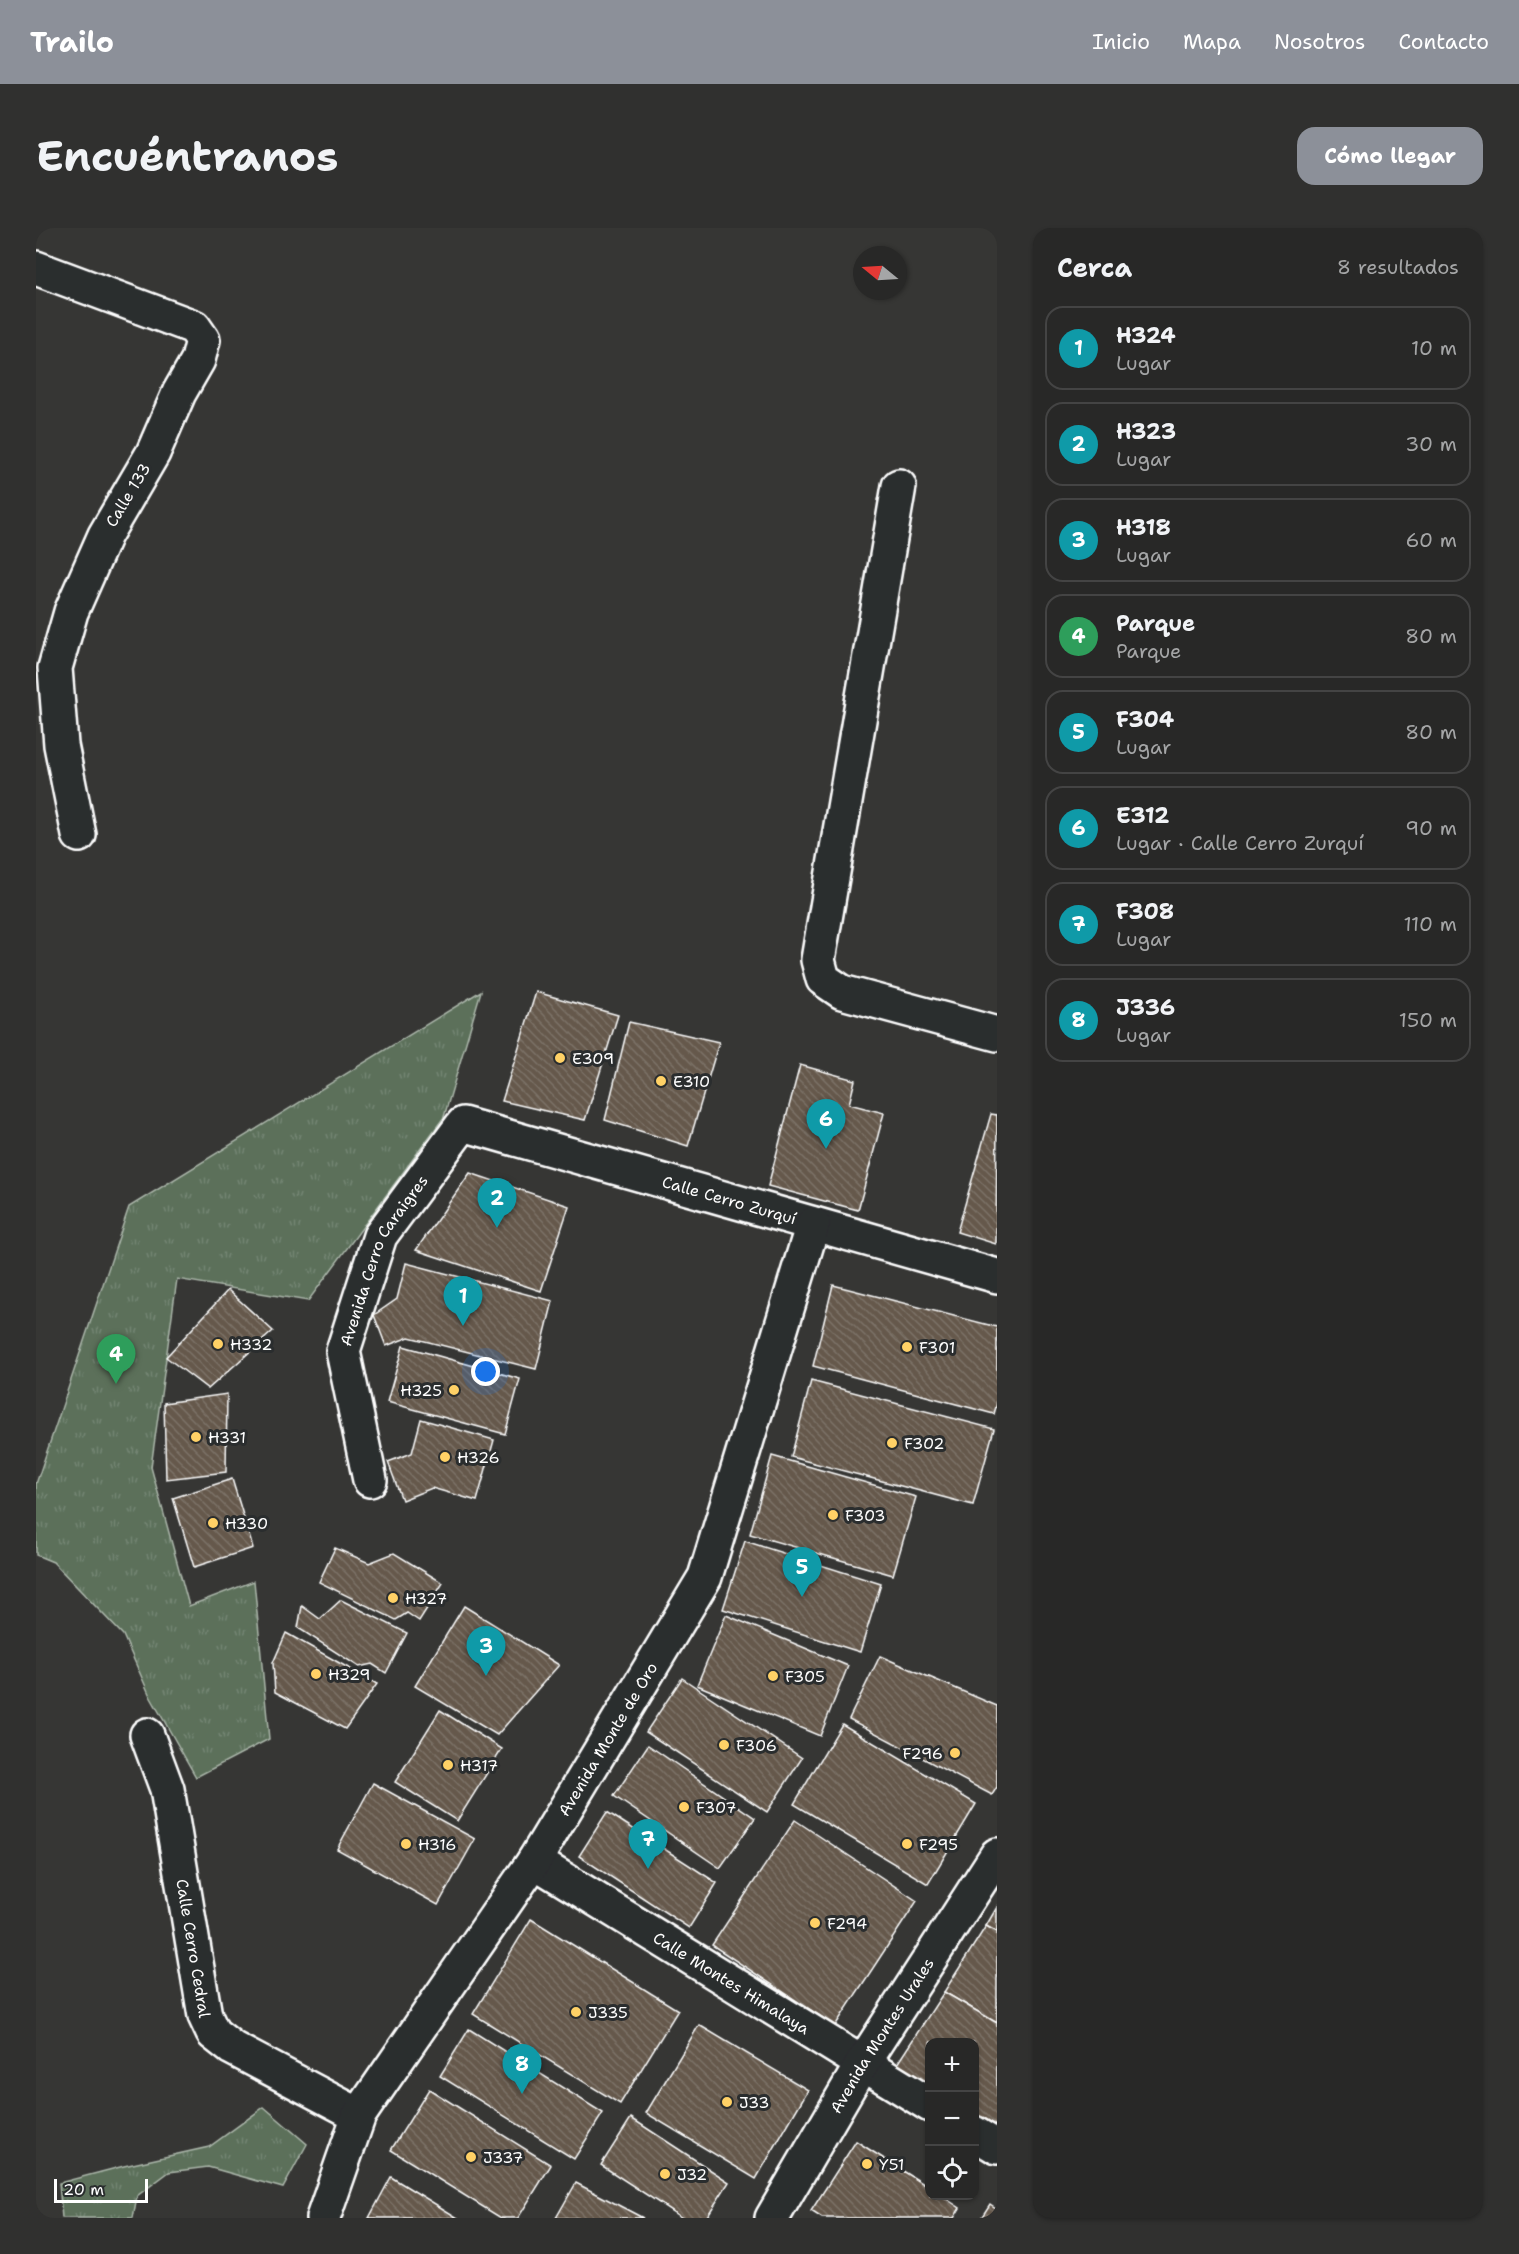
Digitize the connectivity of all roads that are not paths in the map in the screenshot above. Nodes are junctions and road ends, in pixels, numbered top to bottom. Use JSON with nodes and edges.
{"nodes":[{"id":1,"x":36,"y":268,"type":"edge"},
{"id":2,"x":899,"y":486,"type":"dead end"},
{"id":3,"x":79,"y":835,"type":"dead end"},
{"id":4,"x":997,"y":1034,"type":"edge"},
{"id":5,"x":463,"y":1124,"type":"joint"},
{"id":6,"x":813,"y":1224,"type":"junction"},
{"id":7,"x":997,"y":1276,"type":"edge"},
{"id":8,"x":370,"y":1480,"type":"dead end"},
{"id":9,"x":147,"y":1735,"type":"dead end"},
{"id":10,"x":997,"y":1855,"type":"edge"},
{"id":11,"x":534,"y":1861,"type":"junction"},
{"id":12,"x":862,"y":2064,"type":"junction"},
{"id":13,"x":925,"y":2103,"type":"edge"},
{"id":14,"x":359,"y":2115,"type":"junction"},
{"id":15,"x":979,"y":2136,"type":"edge"},
{"id":16,"x":997,"y":2147,"type":"edge"},
{"id":17,"x":323,"y":2218,"type":"edge"},
{"id":18,"x":772,"y":2218,"type":"edge"}],
"edges":[{"from":1,"to":3,"type":"street","name":"Calle 133"},
{"from":2,"to":4,"type":"street"},
{"from":5,"to":6,"type":"street","name":"Calle Cerro Zurquí"},
{"from":5,"to":8,"type":"street","name":"Avenida Cerro Caraigres"},
{"from":6,"to":7,"type":"street","name":"Calle Cerro Zurquí"},
{"from":6,"to":11,"type":"street","name":"Avenida Monte de Oro"},
{"from":9,"to":14,"type":"street","name":"Calle Cerro Cedral"},
{"from":10,"to":12,"type":"street","name":"Avenida Montes Urales"},
{"from":11,"to":12,"type":"street","name":"Calle Montes Himalaya"},
{"from":11,"to":14,"type":"street","name":"Avenida Monte de Oro"},
{"from":12,"to":13,"type":"street","name":"Calle Montes Himalaya"},
{"from":12,"to":18,"type":"street","name":"Avenida Montes Urales"},
{"from":14,"to":17,"type":"street","name":"Avenida Monte de Oro"},
{"from":15,"to":16,"type":"street"}]}
